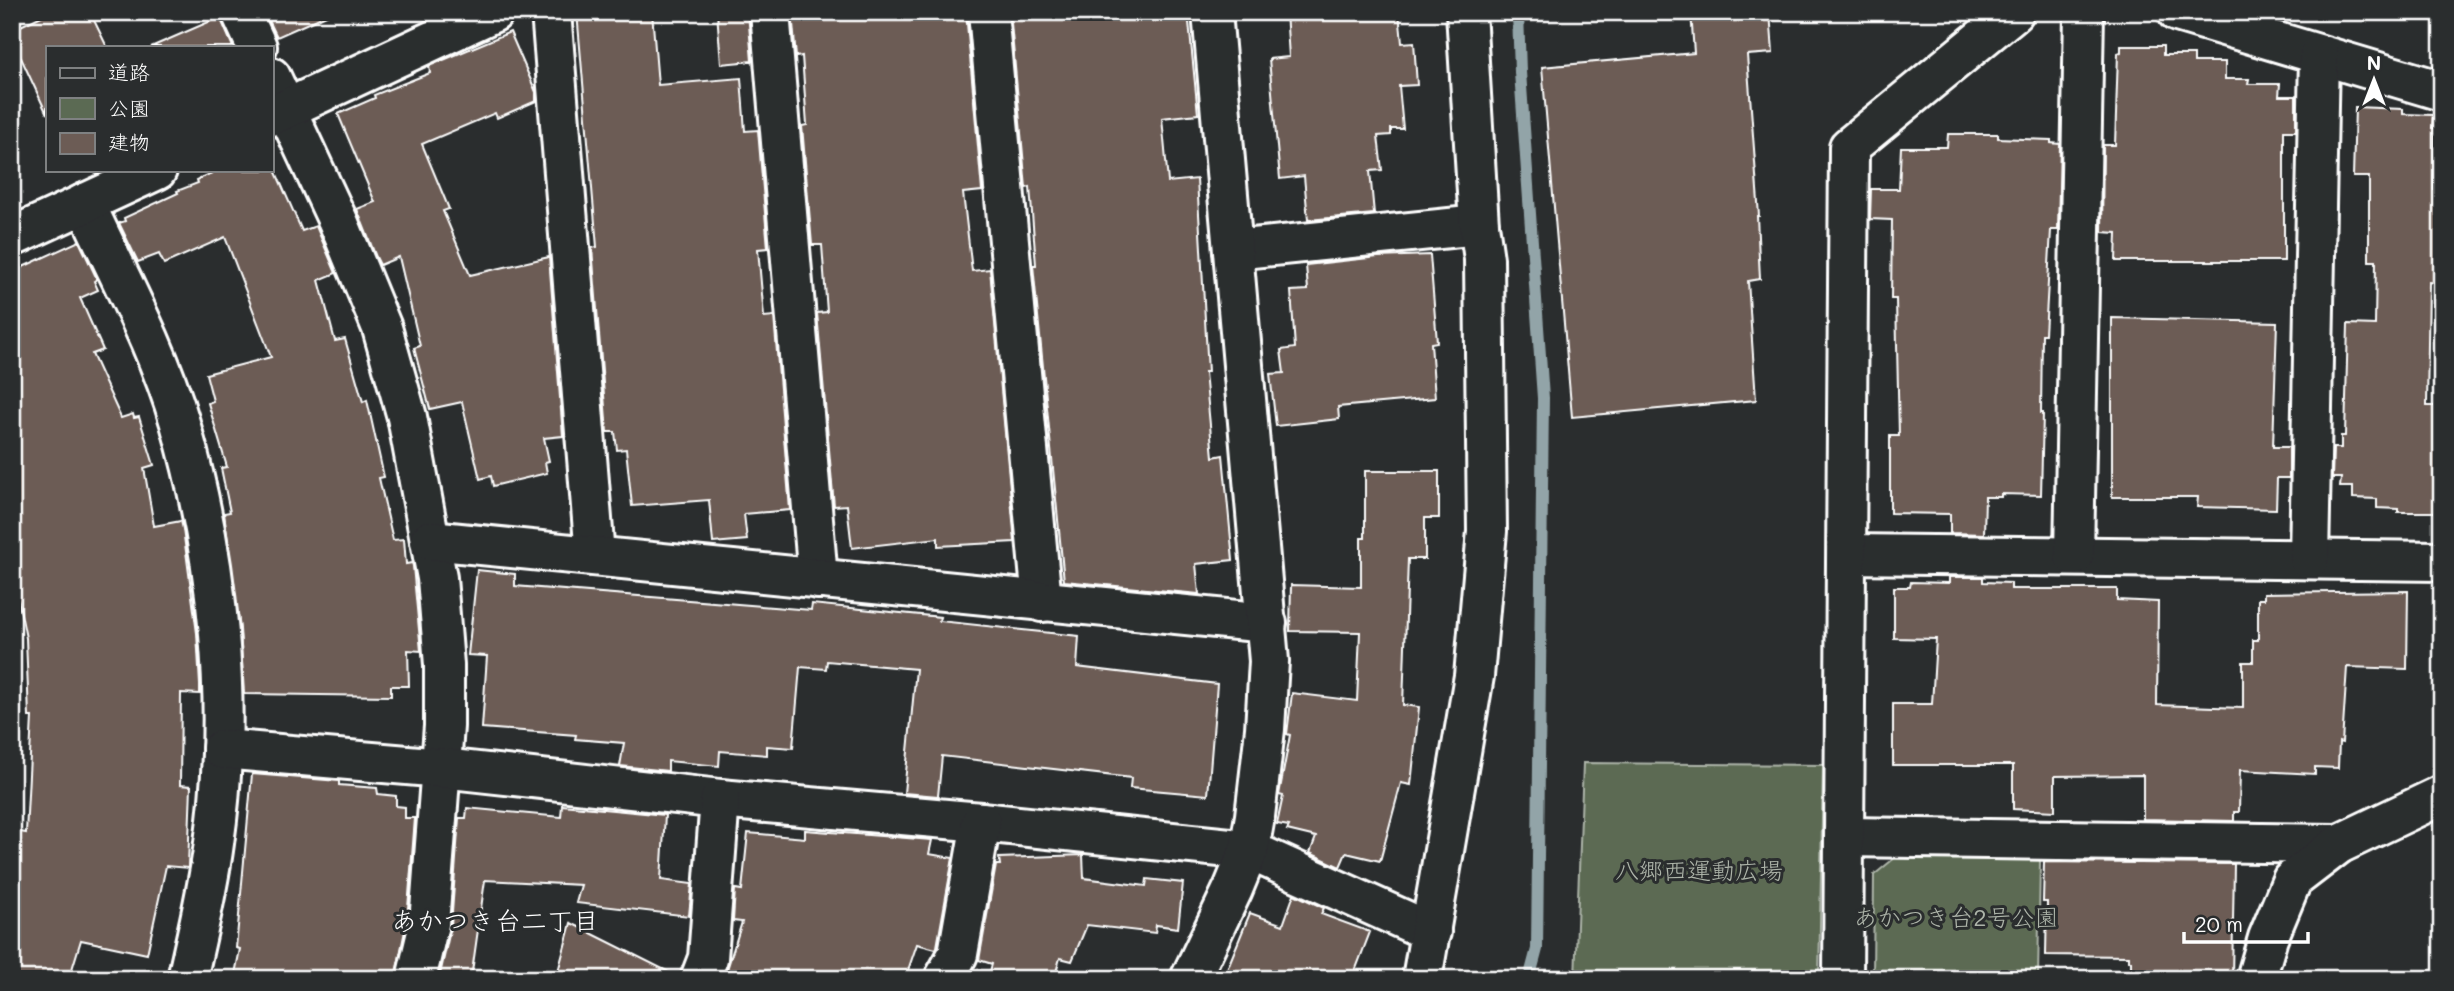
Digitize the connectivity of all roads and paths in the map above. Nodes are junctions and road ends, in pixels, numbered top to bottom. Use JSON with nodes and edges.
{"nodes":[{"id":1,"x":241,"y":12,"type":"edge"},
{"id":2,"x":494,"y":12,"type":"edge"},
{"id":3,"x":551,"y":12,"type":"edge"},
{"id":4,"x":770,"y":12,"type":"edge"},
{"id":5,"x":988,"y":12,"type":"edge"},
{"id":6,"x":1212,"y":12,"type":"edge"},
{"id":7,"x":1466,"y":12,"type":"edge"},
{"id":8,"x":2014,"y":12,"type":"edge"},
{"id":9,"x":2084,"y":12,"type":"edge"},
{"id":10,"x":2177,"y":12,"type":"edge"},
{"id":11,"x":257,"y":46,"type":"edge"},
{"id":12,"x":2319,"y":55,"type":"junction"},
{"id":13,"x":2442,"y":91,"type":"edge"},
{"id":14,"x":276,"y":101,"type":"edge"},
{"id":15,"x":153,"y":172,"type":"edge"},
{"id":16,"x":85,"y":203,"type":"junction"},
{"id":17,"x":1479,"y":225,"type":"junction"},
{"id":18,"x":12,"y":237,"type":"edge"},
{"id":19,"x":1233,"y":250,"type":"junction"},
{"id":20,"x":430,"y":540,"type":"junction"},
{"id":21,"x":1847,"y":554,"type":"junction"},
{"id":22,"x":595,"y":556,"type":"junction"},
{"id":23,"x":2074,"y":556,"type":"junction"},
{"id":24,"x":2309,"y":559,"type":"junction"},
{"id":25,"x":2442,"y":561,"type":"edge"},
{"id":26,"x":818,"y":579,"type":"junction"},
{"id":27,"x":1042,"y":602,"type":"junction"},
{"id":28,"x":1267,"y":623,"type":"junction"},
{"id":29,"x":222,"y":749,"type":"junction"},
{"id":30,"x":442,"y":768,"type":"junction"},
{"id":31,"x":2442,"y":795,"type":"edge"},
{"id":32,"x":720,"y":799,"type":"junction"},
{"id":33,"x":981,"y":822,"type":"junction"},
{"id":34,"x":1845,"y":837,"type":"junction"},
{"id":35,"x":2339,"y":844,"type":"junction"},
{"id":36,"x":1249,"y":850,"type":"junction"},
{"id":37,"x":1431,"y":932,"type":"junction"},
{"id":38,"x":187,"y":979,"type":"edge"},
{"id":39,"x":416,"y":979,"type":"edge"},
{"id":40,"x":700,"y":979,"type":"edge"},
{"id":41,"x":944,"y":979,"type":"edge"},
{"id":42,"x":1190,"y":979,"type":"edge"},
{"id":43,"x":1422,"y":979,"type":"edge"},
{"id":44,"x":1843,"y":979,"type":"edge"},
{"id":45,"x":2256,"y":979,"type":"edge"}],
"edges":[{"from":1,"to":11,"type":"street"},
{"from":2,"to":14,"type":"street"},
{"from":3,"to":22,"type":"street"},
{"from":4,"to":26,"type":"street"},
{"from":5,"to":27,"type":"street"},
{"from":6,"to":19,"type":"street"},
{"from":7,"to":17,"type":"street"},
{"from":8,"to":21,"type":"street"},
{"from":9,"to":23,"type":"street"},
{"from":10,"to":12,"type":"street"},
{"from":12,"to":13,"type":"street"},
{"from":12,"to":24,"type":"street"},
{"from":14,"to":20,"type":"street"},
{"from":15,"to":16,"type":"street"},
{"from":16,"to":18,"type":"street"},
{"from":16,"to":29,"type":"street"},
{"from":17,"to":19,"type":"street"},
{"from":17,"to":37,"type":"street"},
{"from":19,"to":28,"type":"street"},
{"from":20,"to":22,"type":"street"},
{"from":20,"to":30,"type":"street"},
{"from":21,"to":23,"type":"street"},
{"from":21,"to":34,"type":"street"},
{"from":22,"to":26,"type":"street"},
{"from":23,"to":24,"type":"street"},
{"from":24,"to":25,"type":"street"},
{"from":26,"to":27,"type":"street"},
{"from":27,"to":28,"type":"street"},
{"from":28,"to":36,"type":"street"},
{"from":29,"to":30,"type":"street"},
{"from":29,"to":38,"type":"street"},
{"from":30,"to":32,"type":"street"},
{"from":30,"to":39,"type":"street"},
{"from":31,"to":35,"type":"street"},
{"from":32,"to":33,"type":"street"},
{"from":32,"to":40,"type":"street"},
{"from":33,"to":36,"type":"street"},
{"from":33,"to":41,"type":"street"},
{"from":34,"to":35,"type":"street"},
{"from":34,"to":44,"type":"street"},
{"from":35,"to":45,"type":"street"},
{"from":36,"to":37,"type":"street"},
{"from":36,"to":42,"type":"street"},
{"from":37,"to":43,"type":"street"}]}
